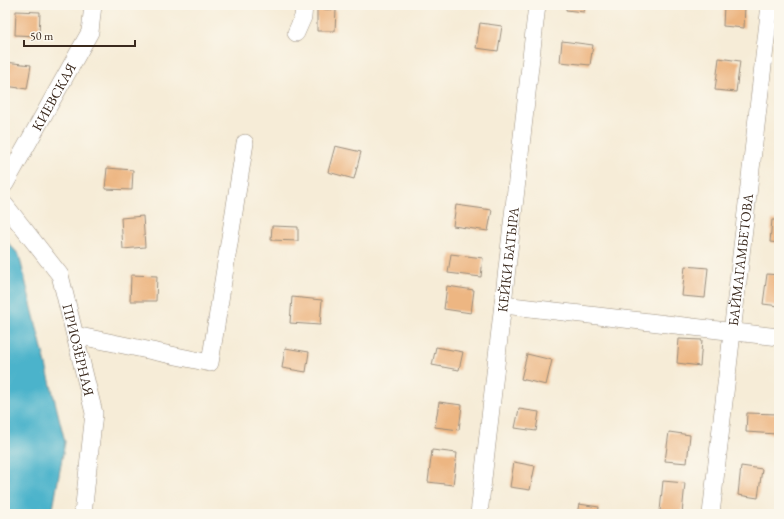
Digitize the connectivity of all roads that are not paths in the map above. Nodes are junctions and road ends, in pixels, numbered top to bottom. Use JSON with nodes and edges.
{"nodes":[{"id":1,"x":93,"y":5,"type":"edge"},
{"id":2,"x":304,"y":5,"type":"edge"},
{"id":3,"x":537,"y":5,"type":"edge"},
{"id":4,"x":770,"y":5,"type":"edge"},
{"id":5,"x":296,"y":33,"type":"dead end"},
{"id":6,"x":245,"y":143,"type":"dead end"},
{"id":7,"x":5,"y":184,"type":"edge"},
{"id":8,"x":5,"y":205,"type":"edge"},
{"id":9,"x":503,"y":305,"type":"junction"},
{"id":10,"x":732,"y":331,"type":"junction"},
{"id":11,"x":74,"y":335,"type":"junction"},
{"id":12,"x":779,"y":337,"type":"edge"},
{"id":13,"x":83,"y":514,"type":"edge"},
{"id":14,"x":479,"y":514,"type":"edge"},
{"id":15,"x":711,"y":514,"type":"edge"}],
"edges":[{"from":1,"to":7,"type":"street","name":"КИЕВСКАЯ"},
{"from":2,"to":5,"type":"street"},
{"from":3,"to":9,"type":"street","name":"КЕЙКИ БАТЫРА"},
{"from":4,"to":10,"type":"street","name":"БАЙМАГАМБЕТОВА"},
{"from":6,"to":11,"type":"street"},
{"from":8,"to":11,"type":"street","name":"ПРИОЗЁРНАЯ"},
{"from":9,"to":10,"type":"street"},
{"from":9,"to":14,"type":"street","name":"КЕЙКИ БАТЫРА"},
{"from":10,"to":12,"type":"street"},
{"from":10,"to":15,"type":"street","name":"БАЙМАГАМБЕТОВА"},
{"from":11,"to":13,"type":"street","name":"ПРИОЗЁРНАЯ"}]}
